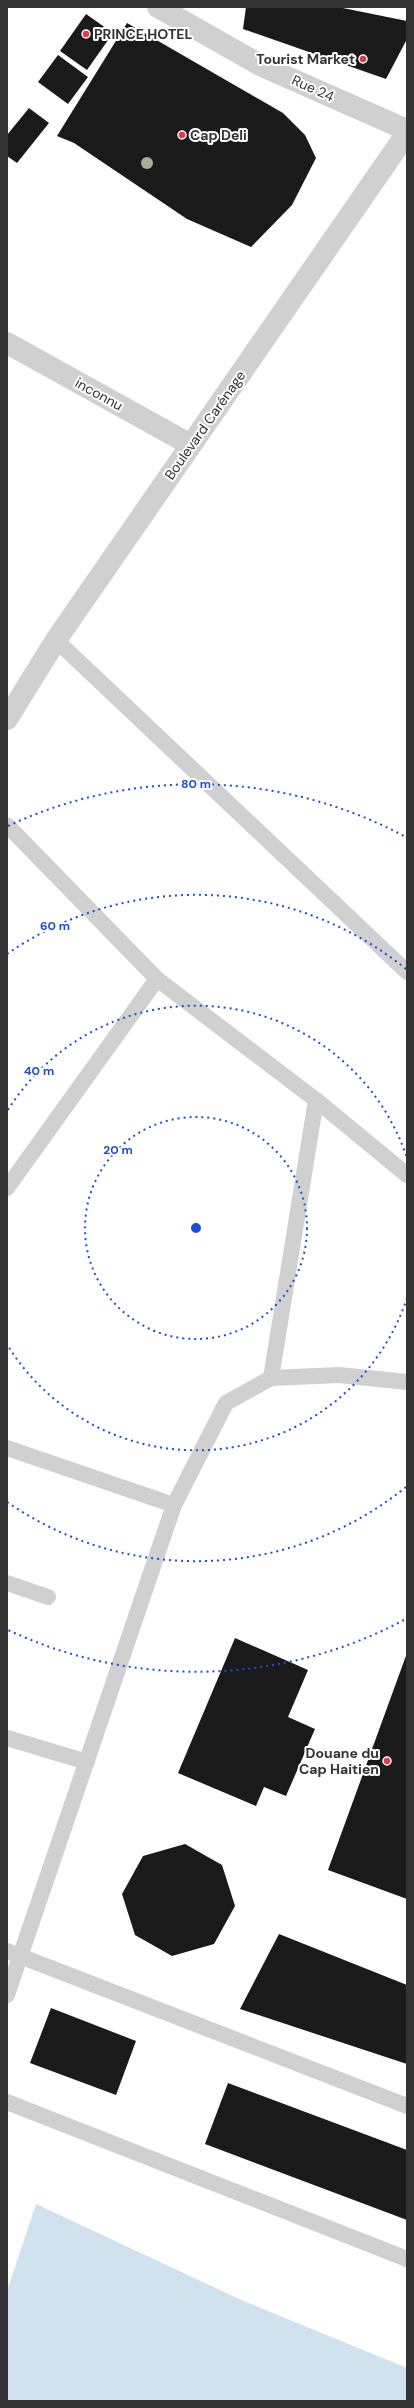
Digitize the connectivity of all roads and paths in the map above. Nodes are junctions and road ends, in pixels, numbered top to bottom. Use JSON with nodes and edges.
{"nodes":[{"id":1,"x":158,"y":7,"type":"edge"},
{"id":2,"x":407,"y":132,"type":"edge"},
{"id":3,"x":7,"y":343,"type":"edge"},
{"id":4,"x":191,"y":445,"type":"junction"},
{"id":5,"x":56,"y":640,"type":"junction"},
{"id":6,"x":7,"y":719,"type":"edge"},
{"id":7,"x":7,"y":825,"type":"edge"},
{"id":8,"x":407,"y":972,"type":"edge"},
{"id":9,"x":157,"y":979,"type":"junction"},
{"id":10,"x":316,"y":1100,"type":"junction"},
{"id":11,"x":407,"y":1175,"type":"edge"},
{"id":12,"x":7,"y":1188,"type":"edge"},
{"id":13,"x":271,"y":1378,"type":"junction"},
{"id":14,"x":407,"y":1382,"type":"edge"},
{"id":15,"x":7,"y":1448,"type":"edge"},
{"id":16,"x":174,"y":1505,"type":"junction"},
{"id":17,"x":7,"y":1583,"type":"edge"},
{"id":18,"x":48,"y":1597,"type":"dead end"},
{"id":19,"x":7,"y":1738,"type":"edge"},
{"id":20,"x":87,"y":1762,"type":"junction"},
{"id":21,"x":14,"y":1953,"type":"edge"},
{"id":22,"x":7,"y":1995,"type":"edge"},
{"id":23,"x":7,"y":2102,"type":"edge"},
{"id":24,"x":407,"y":2106,"type":"edge"},
{"id":25,"x":407,"y":2259,"type":"edge"}],
"edges":[{"from":1,"to":2,"type":"street","name":"Rue 24"},
{"from":2,"to":4,"type":"street","name":"Boulevard Carénage"},
{"from":3,"to":4,"type":"street","name":"inconnu"},
{"from":4,"to":5,"type":"street","name":"Boulevard Carénage"},
{"from":5,"to":6,"type":"street","name":"Boulevard Carénage"},
{"from":5,"to":8,"type":"lane"},
{"from":7,"to":9,"type":"lane"},
{"from":9,"to":10,"type":"lane"},
{"from":9,"to":12,"type":"lane"},
{"from":10,"to":11,"type":"lane"},
{"from":10,"to":13,"type":"lane"},
{"from":13,"to":14,"type":"lane"},
{"from":13,"to":16,"type":"lane"},
{"from":15,"to":16,"type":"lane"},
{"from":16,"to":20,"type":"lane"},
{"from":17,"to":18,"type":"lane"},
{"from":19,"to":20,"type":"lane"},
{"from":20,"to":21,"type":"lane"},
{"from":21,"to":22,"type":"lane"},
{"from":21,"to":24,"type":"lane"},
{"from":23,"to":25,"type":"lane"}]}
